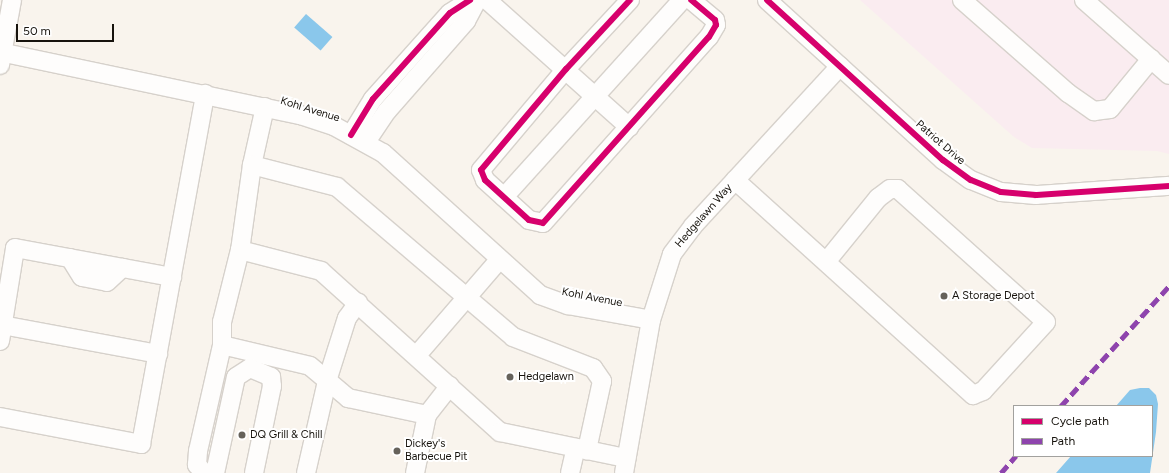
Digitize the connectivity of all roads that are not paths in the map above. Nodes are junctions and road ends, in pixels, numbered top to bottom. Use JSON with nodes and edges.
{"nodes":[{"id":1,"x":12,"y":0,"type":"edge"},
{"id":2,"x":470,"y":0,"type":"edge"},
{"id":3,"x":477,"y":0,"type":"edge"},
{"id":4,"x":487,"y":0,"type":"edge"},
{"id":5,"x":630,"y":0,"type":"edge"},
{"id":6,"x":682,"y":0,"type":"edge"},
{"id":7,"x":691,"y":0,"type":"edge"},
{"id":8,"x":767,"y":0,"type":"edge"},
{"id":9,"x":962,"y":0,"type":"edge"},
{"id":10,"x":1084,"y":0,"type":"edge"},
{"id":11,"x":1,"y":57,"type":"edge"},
{"id":12,"x":1151,"y":59,"type":"junction"},
{"id":13,"x":840,"y":66,"type":"junction"},
{"id":14,"x":566,"y":69,"type":"junction"},
{"id":15,"x":1169,"y":75,"type":"edge"},
{"id":16,"x":205,"y":94,"type":"junction"},
{"id":17,"x":595,"y":95,"type":"junction"},
{"id":18,"x":265,"y":107,"type":"junction"},
{"id":19,"x":629,"y":126,"type":"junction"},
{"id":20,"x":359,"y":138,"type":"junction"},
{"id":21,"x":252,"y":165,"type":"junction"},
{"id":22,"x":735,"y":180,"type":"junction"},
{"id":23,"x":1169,"y":186,"type":"edge"},
{"id":24,"x":504,"y":197,"type":"junction"},
{"id":25,"x":8,"y":247,"type":"edge"},
{"id":26,"x":240,"y":250,"type":"junction"},
{"id":27,"x":499,"y":260,"type":"junction"},
{"id":28,"x":826,"y":262,"type":"junction"},
{"id":29,"x":172,"y":277,"type":"junction"},
{"id":30,"x":467,"y":298,"type":"junction"},
{"id":31,"x":358,"y":303,"type":"junction"},
{"id":32,"x":651,"y":320,"type":"junction"},
{"id":33,"x":1,"y":333,"type":"edge"},
{"id":34,"x":222,"y":345,"type":"junction"},
{"id":35,"x":158,"y":354,"type":"junction"},
{"id":36,"x":416,"y":355,"type":"junction"},
{"id":37,"x":327,"y":381,"type":"junction"},
{"id":38,"x":450,"y":386,"type":"junction"},
{"id":39,"x":427,"y":415,"type":"junction"},
{"id":40,"x":0,"y":417,"type":"edge"},
{"id":41,"x":581,"y":449,"type":"junction"},
{"id":42,"x":625,"y":466,"type":"edge"},
{"id":43,"x":204,"y":473,"type":"edge"},
{"id":44,"x":215,"y":473,"type":"edge"},
{"id":45,"x":254,"y":473,"type":"edge"},
{"id":46,"x":261,"y":473,"type":"edge"},
{"id":47,"x":268,"y":473,"type":"edge"},
{"id":48,"x":306,"y":473,"type":"edge"},
{"id":49,"x":415,"y":473,"type":"edge"},
{"id":50,"x":570,"y":473,"type":"edge"}],
"edges":[{"from":1,"to":11,"type":"street"},
{"from":2,"to":20,"type":"street"},
{"from":3,"to":20,"type":"street"},
{"from":4,"to":14,"type":"street"},
{"from":5,"to":14,"type":"street"},
{"from":6,"to":17,"type":"street"},
{"from":7,"to":19,"type":"street"},
{"from":8,"to":13,"type":"street","name":"Patriot Drive"},
{"from":9,"to":12,"type":"street"},
{"from":10,"to":12,"type":"street"},
{"from":11,"to":16,"type":"street","name":"Kohl Avenue"},
{"from":12,"to":15,"type":"street"},
{"from":13,"to":22,"type":"street","name":"Hedgelawn Way"},
{"from":13,"to":23,"type":"street","name":"Patriot Drive"},
{"from":14,"to":17,"type":"street"},
{"from":14,"to":24,"type":"street"},
{"from":16,"to":18,"type":"street","name":"Kohl Avenue"},
{"from":16,"to":29,"type":"street"},
{"from":17,"to":19,"type":"street"},
{"from":17,"to":24,"type":"street"},
{"from":18,"to":20,"type":"street","name":"Kohl Avenue"},
{"from":18,"to":21,"type":"street"},
{"from":19,"to":24,"type":"street"},
{"from":20,"to":27,"type":"street","name":"Kohl Avenue"},
{"from":21,"to":26,"type":"street"},
{"from":21,"to":30,"type":"street"},
{"from":22,"to":28,"type":"street"},
{"from":22,"to":32,"type":"street","name":"Hedgelawn Way"},
{"from":25,"to":29,"type":"street"},
{"from":25,"to":33,"type":"street"},
{"from":26,"to":31,"type":"street"},
{"from":26,"to":34,"type":"street"},
{"from":27,"to":30,"type":"street"},
{"from":27,"to":32,"type":"street","name":"Kohl Avenue"},
{"from":28,"to":28,"type":"street"},
{"from":29,"to":35,"type":"street"},
{"from":30,"to":36,"type":"street"},
{"from":30,"to":41,"type":"street"},
{"from":31,"to":36,"type":"street"},
{"from":31,"to":37,"type":"street"},
{"from":32,"to":42,"type":"street","name":"Hedgelawn Way"},
{"from":33,"to":35,"type":"street"},
{"from":34,"to":37,"type":"street"},
{"from":34,"to":43,"type":"street"},
{"from":35,"to":40,"type":"street"},
{"from":36,"to":38,"type":"street"},
{"from":37,"to":39,"type":"street"},
{"from":37,"to":48,"type":"street"},
{"from":38,"to":39,"type":"street"},
{"from":38,"to":41,"type":"street"},
{"from":39,"to":49,"type":"street"},
{"from":41,"to":42,"type":"street"},
{"from":41,"to":50,"type":"street"},
{"from":44,"to":45,"type":"street"},
{"from":46,"to":47,"type":"street"}]}
